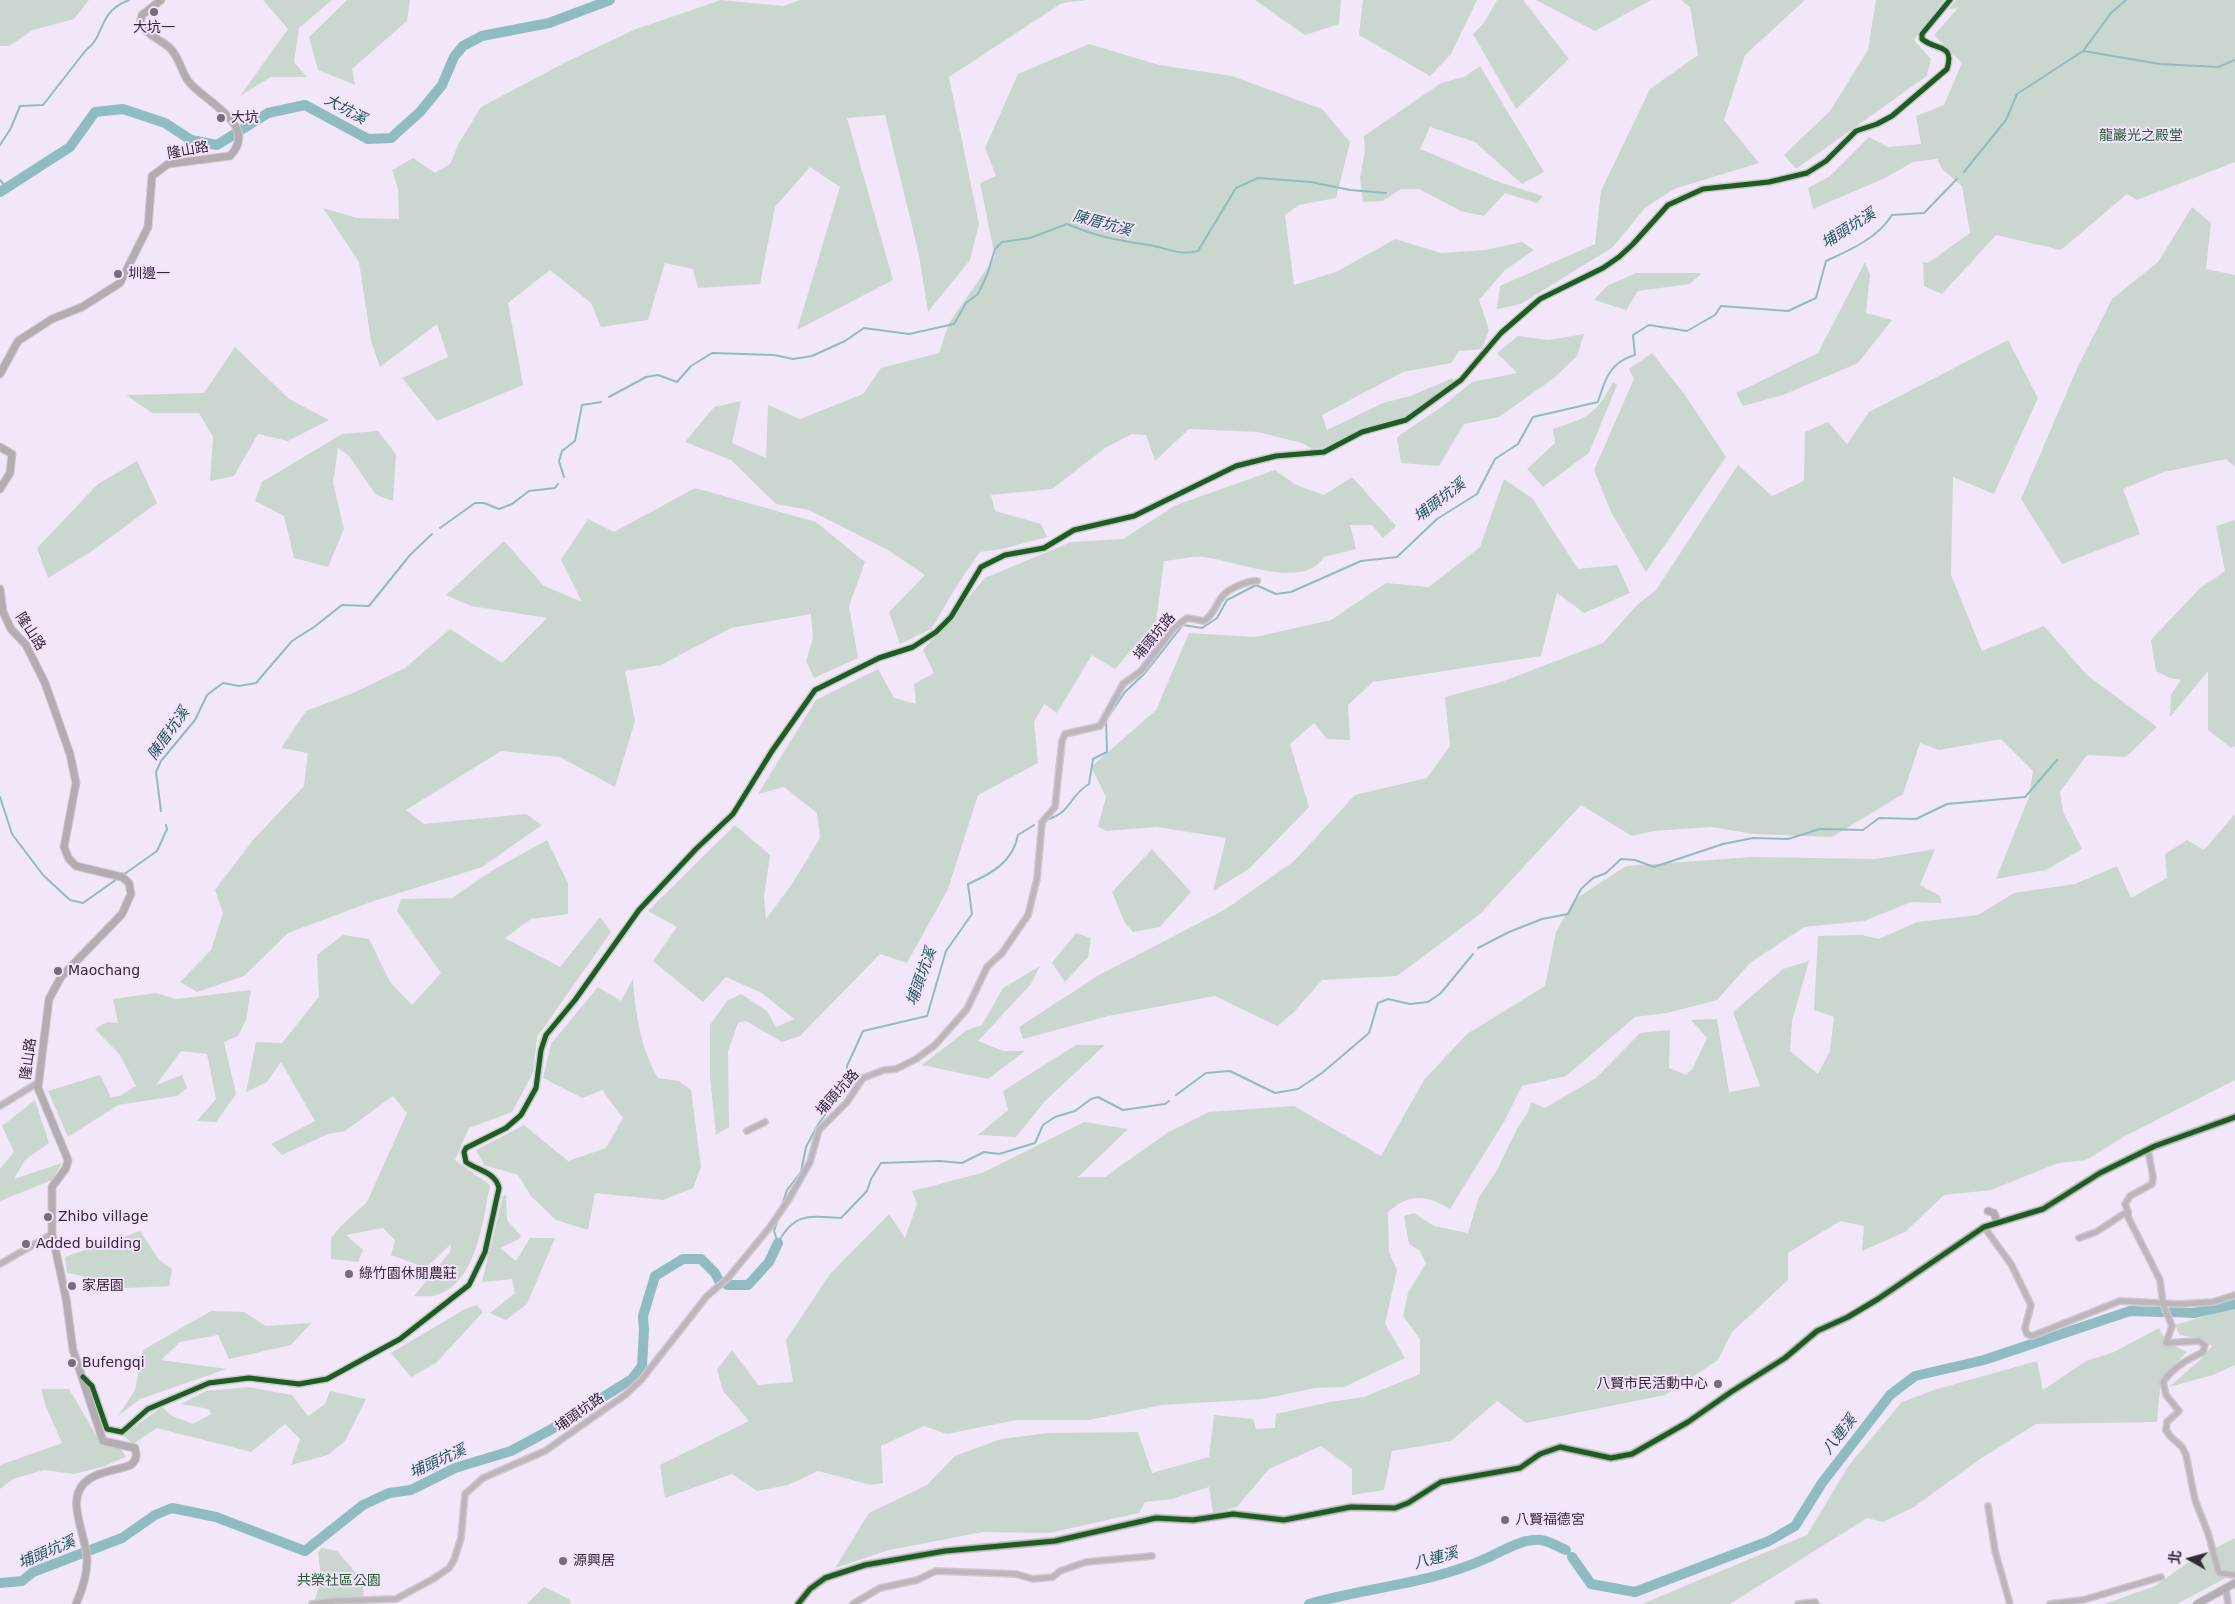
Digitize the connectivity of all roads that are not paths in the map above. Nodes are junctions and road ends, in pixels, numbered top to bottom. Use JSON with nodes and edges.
{"nodes":[{"id":1,"x":161,"y":0,"type":"edge"},
{"id":2,"x":1950,"y":0,"type":"edge"},
{"id":3,"x":0,"y":374,"type":"edge"},
{"id":4,"x":0,"y":447,"type":"edge"},
{"id":5,"x":0,"y":489,"type":"edge"},
{"id":6,"x":1257,"y":581,"type":"dead end"},
{"id":7,"x":0,"y":589,"type":"edge"},
{"id":8,"x":39,"y":1082,"type":"junction"},
{"id":9,"x":0,"y":1106,"type":"edge"},
{"id":10,"x":2235,"y":1117,"type":"edge"},
{"id":11,"x":765,"y":1122,"type":"dead end"},
{"id":12,"x":747,"y":1131,"type":"dead end"},
{"id":13,"x":2148,"y":1150,"type":"junction"},
{"id":14,"x":1988,"y":1211,"type":"dead end"},
{"id":15,"x":2128,"y":1211,"type":"junction"},
{"id":16,"x":1997,"y":1222,"type":"junction"},
{"id":17,"x":1984,"y":1227,"type":"junction"},
{"id":18,"x":52,"y":1234,"type":"junction"},
{"id":19,"x":2079,"y":1238,"type":"dead end"},
{"id":20,"x":0,"y":1264,"type":"edge"},
{"id":21,"x":2235,"y":1295,"type":"edge"},
{"id":22,"x":2163,"y":1304,"type":"junction"},
{"id":23,"x":83,"y":1377,"type":"junction"},
{"id":24,"x":1988,"y":1506,"type":"dead end"},
{"id":25,"x":1152,"y":1556,"type":"dead end"},
{"id":26,"x":2235,"y":1576,"type":"edge"},
{"id":27,"x":2161,"y":1577,"type":"dead end"},
{"id":28,"x":2235,"y":1583,"type":"edge"},
{"id":29,"x":2226,"y":1588,"type":"junction"},
{"id":30,"x":76,"y":1604,"type":"edge"},
{"id":31,"x":312,"y":1604,"type":"edge"},
{"id":32,"x":798,"y":1604,"type":"edge"},
{"id":33,"x":853,"y":1604,"type":"edge"},
{"id":34,"x":1798,"y":1604,"type":"edge"},
{"id":35,"x":1816,"y":1604,"type":"edge"},
{"id":36,"x":2010,"y":1604,"type":"edge"},
{"id":37,"x":2050,"y":1604,"type":"edge"},
{"id":38,"x":2197,"y":1604,"type":"edge"},
{"id":39,"x":2228,"y":1604,"type":"edge"}],
"edges":[{"from":1,"to":3,"type":"street","name":"隆山路"},
{"from":2,"to":23,"type":"street"},
{"from":4,"to":5,"type":"street"},
{"from":6,"to":31,"type":"street","name":"埔頭坑路"},
{"from":7,"to":8,"type":"street","name":"隆山路"},
{"from":8,"to":9,"type":"street"},
{"from":8,"to":18,"type":"street","name":"隆山路"},
{"from":10,"to":13,"type":"street"},
{"from":11,"to":12,"type":"street"},
{"from":13,"to":15,"type":"street"},
{"from":13,"to":16,"type":"street"},
{"from":14,"to":16,"type":"street"},
{"from":15,"to":19,"type":"street"},
{"from":15,"to":22,"type":"street"},
{"from":16,"to":17,"type":"street"},
{"from":17,"to":22,"type":"street"},
{"from":17,"to":32,"type":"street"},
{"from":18,"to":20,"type":"street"},
{"from":18,"to":23,"type":"street","name":"隆山路"},
{"from":21,"to":22,"type":"street"},
{"from":22,"to":26,"type":"street"},
{"from":23,"to":30,"type":"street","name":"隆山路"},
{"from":24,"to":36,"type":"street"},
{"from":25,"to":33,"type":"street"},
{"from":27,"to":37,"type":"street"},
{"from":28,"to":29,"type":"street"},
{"from":29,"to":38,"type":"street"},
{"from":29,"to":39,"type":"street"},
{"from":34,"to":35,"type":"street"}]}
